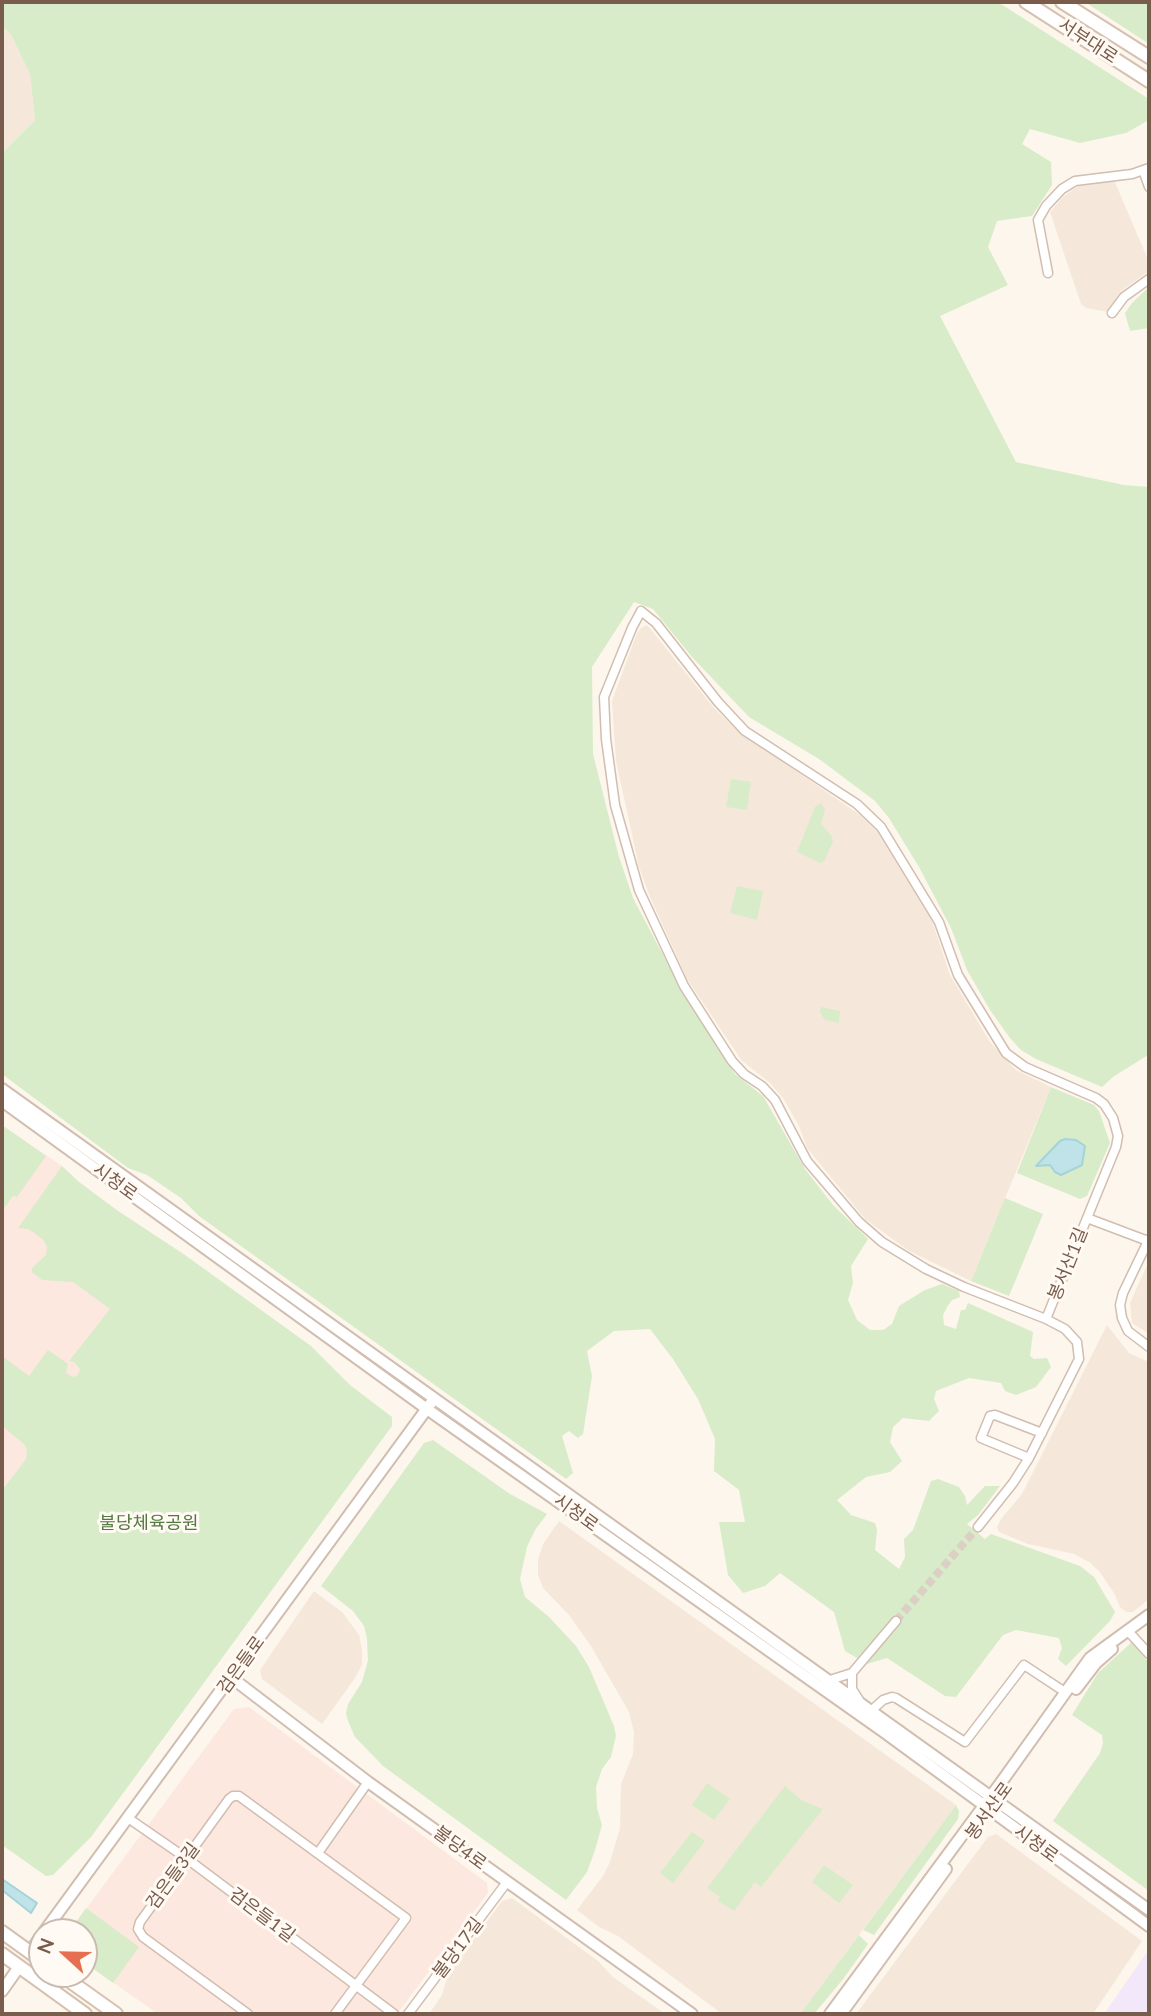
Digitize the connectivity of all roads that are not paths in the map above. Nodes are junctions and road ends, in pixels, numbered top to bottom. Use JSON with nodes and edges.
{"nodes":[{"id":1,"x":1026,"y":2,"type":"edge"},
{"id":2,"x":1062,"y":2,"type":"edge"},
{"id":3,"x":1149,"y":57,"type":"edge"},
{"id":4,"x":1149,"y":81,"type":"edge"},
{"id":5,"x":1146,"y":169,"type":"edge"},
{"id":6,"x":1149,"y":187,"type":"edge"},
{"id":7,"x":1048,"y":273,"type":"dead end"},
{"id":8,"x":1149,"y":279,"type":"edge"},
{"id":9,"x":1112,"y":313,"type":"dead end"},
{"id":10,"x":2,"y":1089,"type":"edge"},
{"id":11,"x":2,"y":1101,"type":"edge"},
{"id":12,"x":1087,"y":1218,"type":"junction"},
{"id":13,"x":1149,"y":1240,"type":"edge"},
{"id":14,"x":1046,"y":1319,"type":"junction"},
{"id":15,"x":1149,"y":1347,"type":"edge"},
{"id":16,"x":435,"y":1398,"type":"junction"},
{"id":17,"x":427,"y":1409,"type":"junction"},
{"id":18,"x":1042,"y":1433,"type":"junction"},
{"id":19,"x":1029,"y":1458,"type":"junction"},
{"id":20,"x":978,"y":1527,"type":"tunnel mouth"},
{"id":21,"x":1149,"y":1615,"type":"edge"},
{"id":22,"x":896,"y":1621,"type":"tunnel mouth"},
{"id":23,"x":1149,"y":1622,"type":"edge"},
{"id":24,"x":1129,"y":1631,"type":"junction"},
{"id":25,"x":1149,"y":1654,"type":"edge"},
{"id":26,"x":852,"y":1674,"type":"junction"},
{"id":27,"x":232,"y":1678,"type":"junction"},
{"id":28,"x":830,"y":1680,"type":"junction"},
{"id":29,"x":1065,"y":1692,"type":"junction"},
{"id":30,"x":859,"y":1701,"type":"junction"},
{"id":31,"x":872,"y":1710,"type":"junction"},
{"id":32,"x":368,"y":1782,"type":"junction"},
{"id":33,"x":994,"y":1798,"type":"junction"},
{"id":34,"x":987,"y":1808,"type":"junction"},
{"id":35,"x":128,"y":1818,"type":"junction"},
{"id":36,"x":318,"y":1853,"type":"junction"},
{"id":37,"x":186,"y":1858,"type":"junction"},
{"id":38,"x":507,"y":1882,"type":"junction"},
{"id":39,"x":1149,"y":1910,"type":"edge"},
{"id":40,"x":55,"y":1918,"type":"edge"},
{"id":41,"x":1149,"y":1926,"type":"edge"},
{"id":42,"x":2,"y":1932,"type":"edge"},
{"id":43,"x":28,"y":1951,"type":"edge"},
{"id":44,"x":2,"y":1954,"type":"edge"},
{"id":45,"x":28,"y":1955,"type":"edge"},
{"id":46,"x":19,"y":1967,"type":"junction"},
{"id":47,"x":356,"y":1986,"type":"junction"},
{"id":48,"x":80,"y":1988,"type":"edge"},
{"id":49,"x":2,"y":1991,"type":"edge"},
{"id":50,"x":85,"y":2014,"type":"edge"},
{"id":51,"x":116,"y":2014,"type":"edge"},
{"id":52,"x":248,"y":2014,"type":"edge"},
{"id":53,"x":335,"y":2014,"type":"edge"},
{"id":54,"x":394,"y":2014,"type":"edge"},
{"id":55,"x":408,"y":2014,"type":"edge"},
{"id":56,"x":692,"y":2014,"type":"edge"},
{"id":57,"x":830,"y":2014,"type":"edge"},
{"id":58,"x":841,"y":2014,"type":"edge"}],
"edges":[{"from":1,"to":4,"type":"main road","name":"서부대로"},
{"from":2,"to":3,"type":"main road","name":"서부대로"},
{"from":5,"to":6,"type":"street"},
{"from":5,"to":7,"type":"street"},
{"from":8,"to":9,"type":"street"},
{"from":10,"to":16,"type":"street","name":"시청로"},
{"from":11,"to":17,"type":"street","name":"시청로"},
{"from":12,"to":13,"type":"street","name":"봉서산1길"},
{"from":12,"to":14,"type":"street","name":"봉서산1길"},
{"from":12,"to":14,"type":"street"},
{"from":13,"to":15,"type":"street"},
{"from":14,"to":18,"type":"street","name":"봉서산1길"},
{"from":16,"to":17,"type":"street","name":"검은들로"},
{"from":16,"to":28,"type":"street","name":"시청로"},
{"from":17,"to":27,"type":"street","name":"검은들로"},
{"from":17,"to":34,"type":"street","name":"시청로"},
{"from":18,"to":19,"type":"street","name":"봉서산1길"},
{"from":18,"to":19,"type":"street"},
{"from":19,"to":20,"type":"street","name":"봉서산1길"},
{"from":21,"to":24,"type":"street","name":"봉서산로"},
{"from":22,"to":26,"type":"street"},
{"from":23,"to":24,"type":"street","name":"봉서산로"},
{"from":24,"to":25,"type":"street"},
{"from":24,"to":29,"type":"street","name":"봉서산로"},
{"from":24,"to":33,"type":"street","name":"봉서산로"},
{"from":26,"to":28,"type":"street"},
{"from":26,"to":30,"type":"street"},
{"from":27,"to":32,"type":"street","name":"불당4로"},
{"from":27,"to":35,"type":"street","name":"검은들로"},
{"from":28,"to":30,"type":"street","name":"시청로"},
{"from":29,"to":31,"type":"street"},
{"from":29,"to":33,"type":"street","name":"봉서산로"},
{"from":30,"to":31,"type":"street","name":"시청로"},
{"from":31,"to":33,"type":"street","name":"시청로"},
{"from":32,"to":36,"type":"street"},
{"from":32,"to":38,"type":"street","name":"불당4로"},
{"from":33,"to":34,"type":"street","name":"봉서산로"},
{"from":33,"to":39,"type":"street","name":"시청로"},
{"from":34,"to":41,"type":"street","name":"시청로"},
{"from":34,"to":57,"type":"street","name":"봉서산로"},
{"from":34,"to":58,"type":"street","name":"봉서산로"},
{"from":35,"to":37,"type":"street","name":"검은들1길"},
{"from":35,"to":40,"type":"street","name":"검은들로"},
{"from":36,"to":37,"type":"street","name":"검은들3길"},
{"from":36,"to":47,"type":"street","name":"검은들3길"},
{"from":37,"to":47,"type":"street","name":"검은들1길"},
{"from":37,"to":52,"type":"street","name":"검은들3길"},
{"from":38,"to":55,"type":"street","name":"불당17길"},
{"from":38,"to":56,"type":"street","name":"불당4로"},
{"from":42,"to":43,"type":"main road"},
{"from":44,"to":46,"type":"main road"},
{"from":45,"to":46,"type":"main road"},
{"from":46,"to":49,"type":"street"},
{"from":46,"to":50,"type":"main road"},
{"from":47,"to":53,"type":"street","name":"검은들3길"},
{"from":47,"to":54,"type":"street","name":"검은들1길"},
{"from":48,"to":51,"type":"main road"}]}
